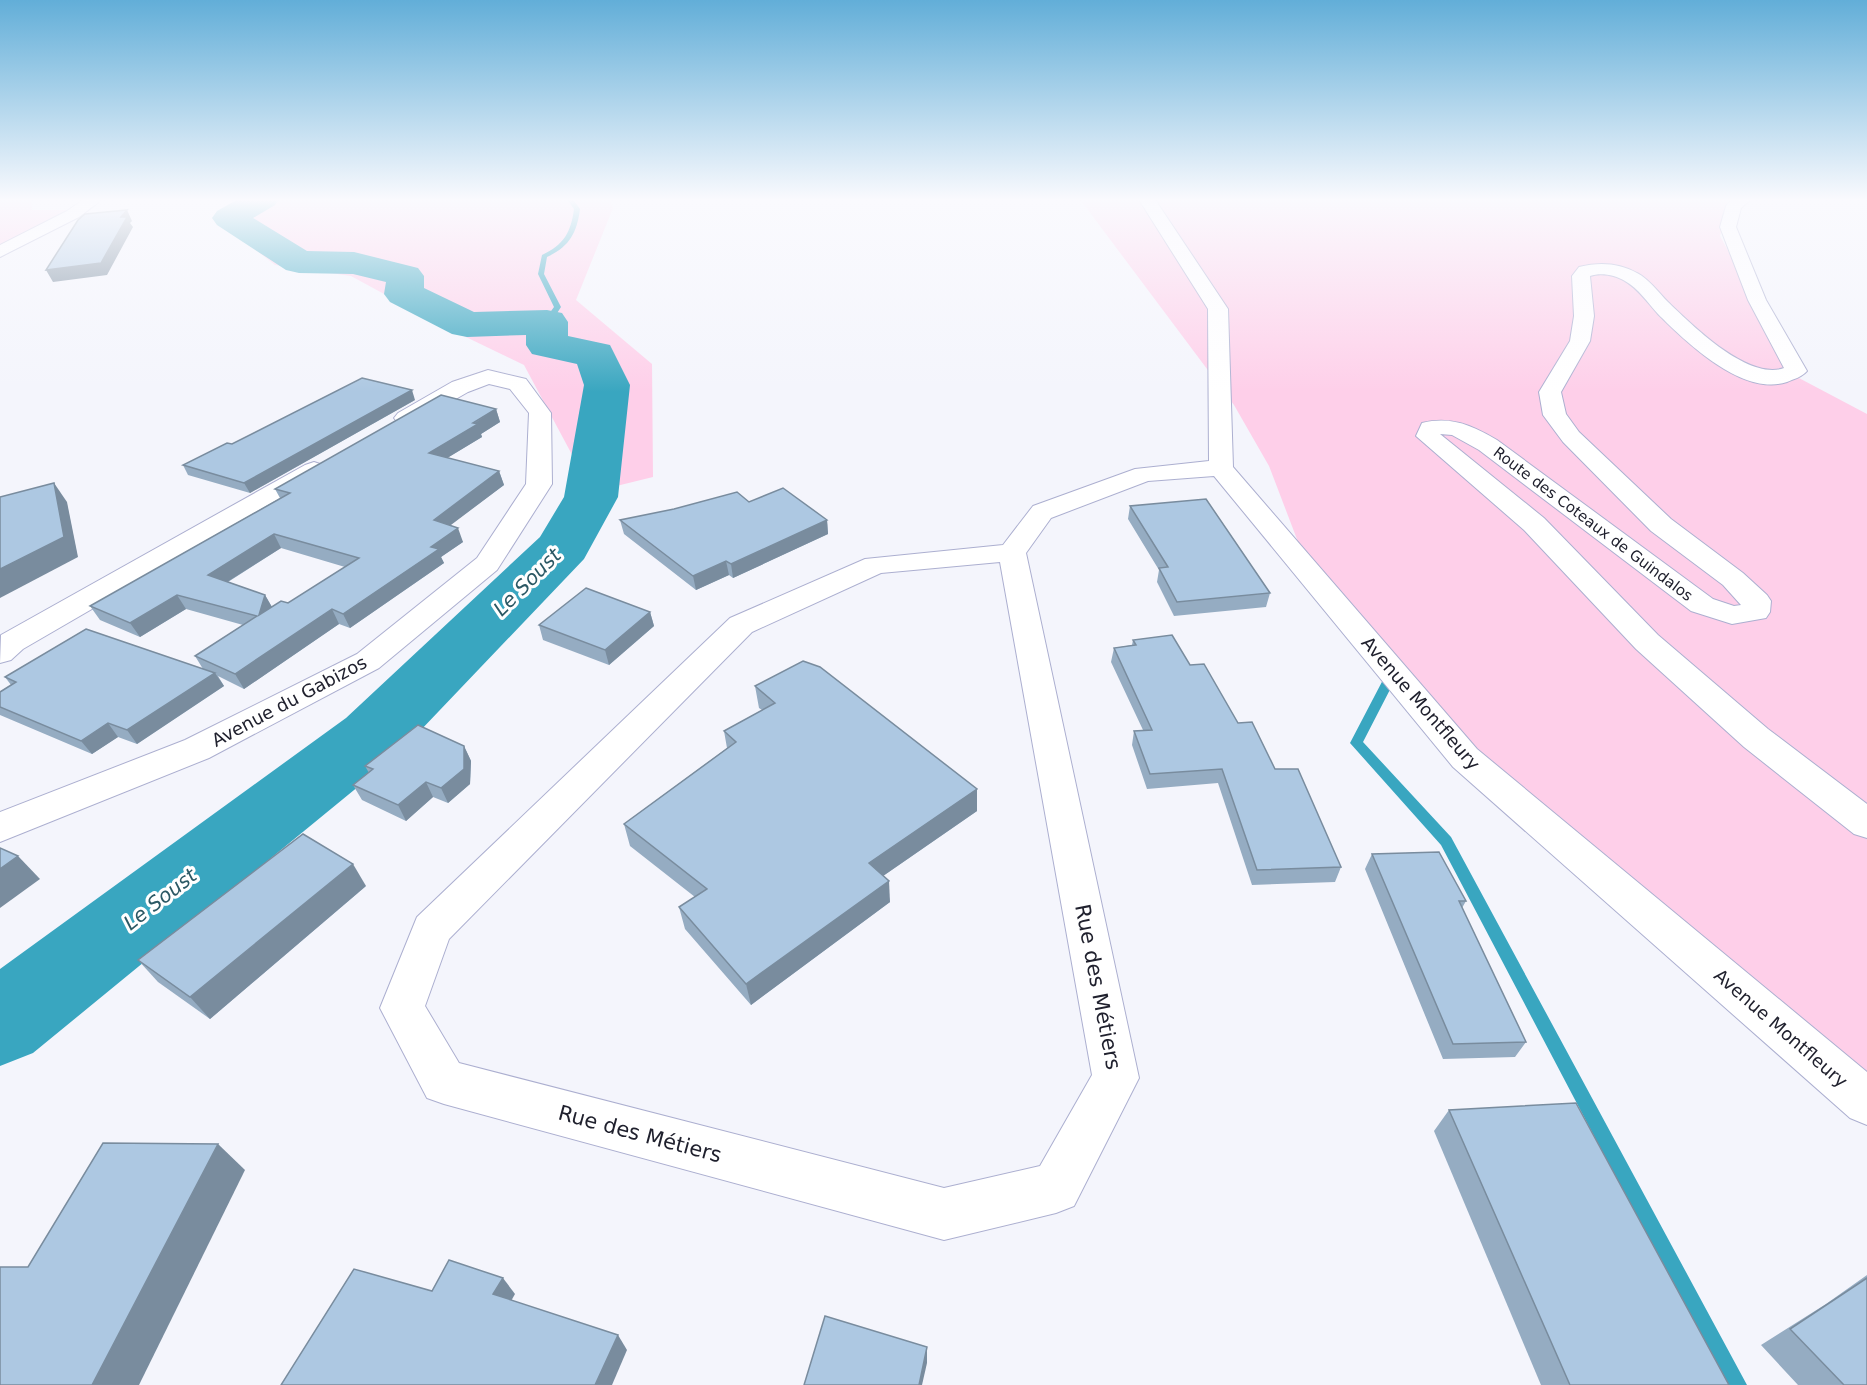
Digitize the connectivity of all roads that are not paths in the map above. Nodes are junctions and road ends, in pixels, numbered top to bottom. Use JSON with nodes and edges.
{"nodes":[{"id":1,"x":1188,"y":263,"type":"edge"},
{"id":2,"x":1742,"y":263,"type":"edge"},
{"id":3,"x":387,"y":428,"type":"edge"},
{"id":4,"x":335,"y":458,"type":"edge"},
{"id":5,"x":1221,"y":468,"type":"junction"},
{"id":6,"x":1012,"y":553,"type":"junction"},
{"id":7,"x":0,"y":653,"type":"edge"},
{"id":8,"x":1867,"y":824,"type":"edge"},
{"id":9,"x":0,"y":827,"type":"edge"},
{"id":10,"x":1867,"y":1102,"type":"edge"}],
"edges":[{"from":1,"to":5,"type":"street"},
{"from":2,"to":8,"type":"street","name":"Route des Coteaux de Guindalos"},
{"from":3,"to":9,"type":"street","name":"Avenue du Gabizos"},
{"from":4,"to":7,"type":"street"},
{"from":5,"to":6,"type":"street"},
{"from":5,"to":10,"type":"street","name":"Avenue Montfleury"},
{"from":6,"to":6,"type":"street","name":"Rue des Métiers"}]}
